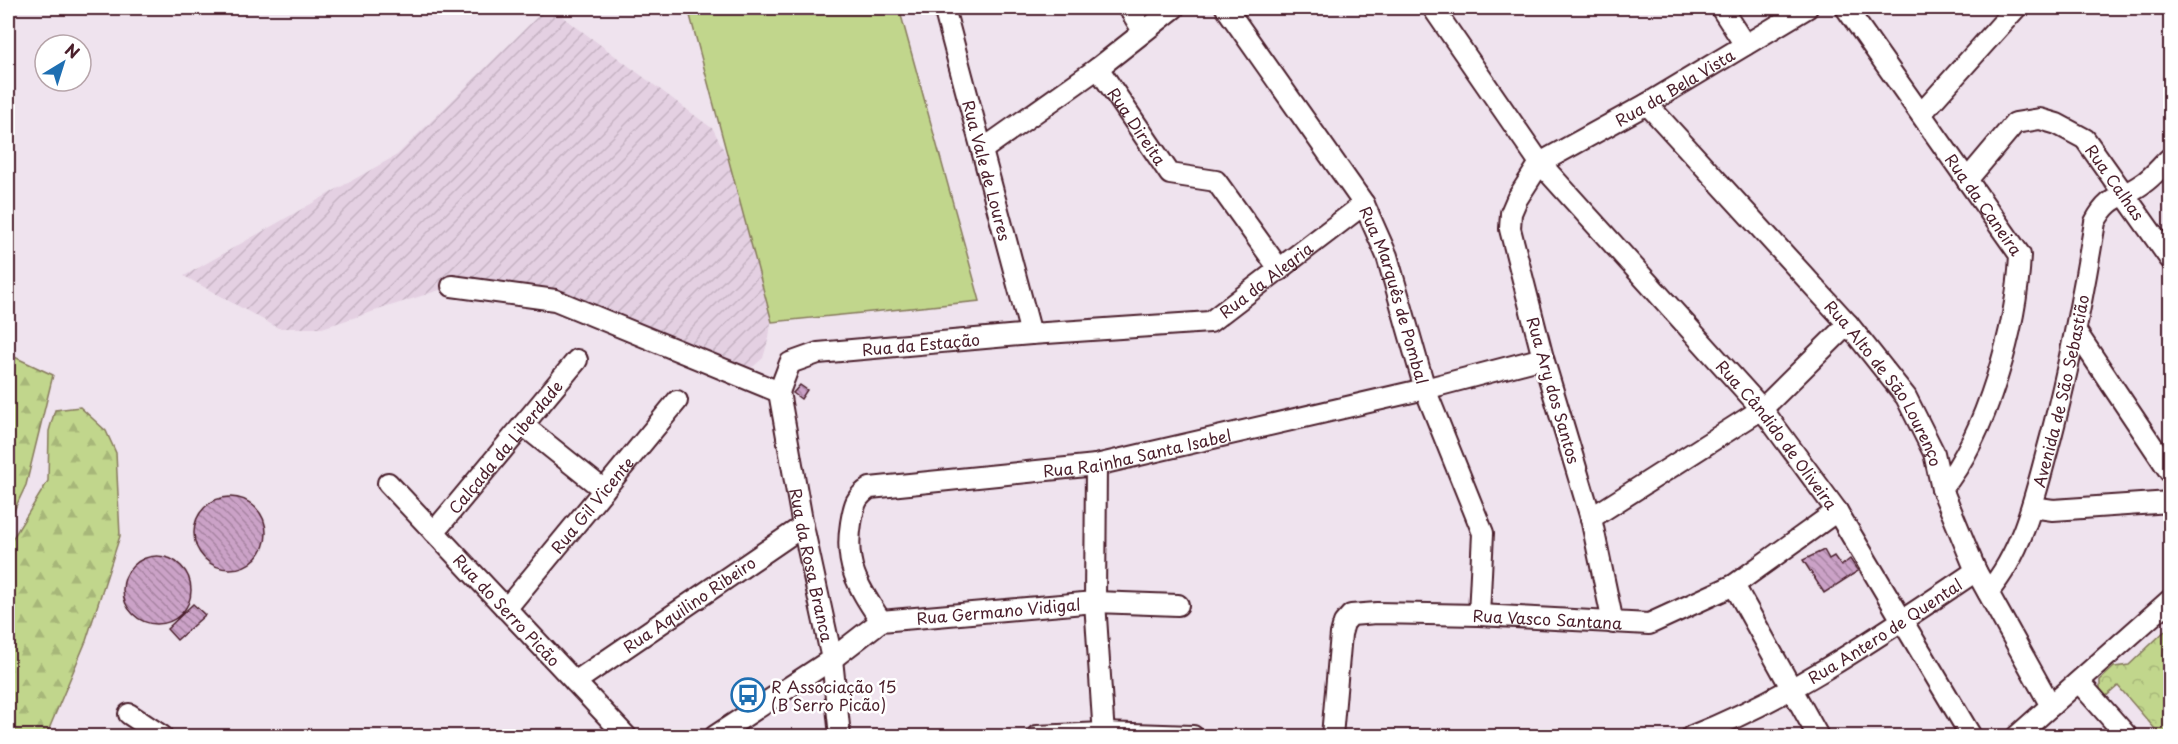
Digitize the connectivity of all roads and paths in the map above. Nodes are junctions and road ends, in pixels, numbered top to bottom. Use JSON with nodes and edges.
{"nodes":[{"id":1,"x":944,"y":8,"type":"edge"},
{"id":2,"x":1129,"y":8,"type":"edge"},
{"id":3,"x":1174,"y":8,"type":"edge"},
{"id":4,"x":1226,"y":8,"type":"edge"},
{"id":5,"x":1433,"y":8,"type":"edge"},
{"id":6,"x":1721,"y":8,"type":"edge"},
{"id":7,"x":1807,"y":8,"type":"edge"},
{"id":8,"x":1846,"y":8,"type":"edge"},
{"id":9,"x":2016,"y":8,"type":"edge"},
{"id":10,"x":1143,"y":31,"type":"junction"},
{"id":11,"x":1745,"y":45,"type":"junction"},
{"id":12,"x":1098,"y":68,"type":"junction"},
{"id":13,"x":1647,"y":104,"type":"junction"},
{"id":14,"x":1921,"y":114,"type":"junction"},
{"id":15,"x":982,"y":150,"type":"junction"},
{"id":16,"x":2170,"y":158,"type":"edge"},
{"id":17,"x":1540,"y":163,"type":"junction"},
{"id":18,"x":1967,"y":180,"type":"junction"},
{"id":19,"x":2125,"y":192,"type":"junction"},
{"id":20,"x":1364,"y":204,"type":"junction"},
{"id":21,"x":2170,"y":259,"type":"edge"},
{"id":22,"x":1280,"y":270,"type":"junction"},
{"id":23,"x":452,"y":286,"type":"dead end"},
{"id":24,"x":1848,"y":324,"type":"junction"},
{"id":25,"x":1085,"y":330,"type":"joint"},
{"id":26,"x":2077,"y":333,"type":"junction"},
{"id":27,"x":1031,"y":334,"type":"junction"},
{"id":28,"x":1543,"y":358,"type":"junction"},
{"id":29,"x":577,"y":360,"type":"dead end"},
{"id":30,"x":1425,"y":389,"type":"junction"},
{"id":31,"x":779,"y":392,"type":"junction"},
{"id":32,"x":677,"y":401,"type":"dead end"},
{"id":33,"x":1762,"y":409,"type":"junction"},
{"id":34,"x":523,"y":425,"type":"junction"},
{"id":35,"x":1096,"y":465,"type":"junction"},
{"id":36,"x":2170,"y":472,"type":"edge"},
{"id":37,"x":388,"y":483,"type":"dead end"},
{"id":38,"x":1942,"y":489,"type":"junction"},
{"id":39,"x":604,"y":490,"type":"junction"},
{"id":40,"x":2170,"y":502,"type":"edge"},
{"id":41,"x":2032,"y":507,"type":"junction"},
{"id":42,"x":1837,"y":511,"type":"junction"},
{"id":43,"x":1591,"y":518,"type":"junction"},
{"id":44,"x":803,"y":526,"type":"junction"},
{"id":45,"x":434,"y":532,"type":"junction"},
{"id":46,"x":1976,"y":571,"type":"junction"},
{"id":47,"x":1734,"y":585,"type":"junction"},
{"id":48,"x":1988,"y":592,"type":"junction"},
{"id":49,"x":2170,"y":600,"type":"edge"},
{"id":50,"x":1095,"y":602,"type":"junction"},
{"id":51,"x":1178,"y":605,"type":"dead end"},
{"id":52,"x":506,"y":609,"type":"junction"},
{"id":53,"x":1479,"y":615,"type":"junction"},
{"id":54,"x":881,"y":621,"type":"junction"},
{"id":55,"x":1901,"y":621,"type":"junction"},
{"id":56,"x":1613,"y":623,"type":"junction"},
{"id":57,"x":832,"y":659,"type":"junction"},
{"id":58,"x":575,"y":682,"type":"junction"},
{"id":59,"x":2079,"y":682,"type":"junction"},
{"id":60,"x":1792,"y":689,"type":"junction"},
{"id":61,"x":2052,"y":706,"type":"junction"},
{"id":62,"x":129,"y":714,"type":"dead end"},
{"id":63,"x":1104,"y":735,"type":"edge"},
{"id":64,"x":162,"y":736,"type":"edge"},
{"id":65,"x":626,"y":736,"type":"edge"},
{"id":66,"x":715,"y":736,"type":"edge"},
{"id":67,"x":840,"y":736,"type":"edge"},
{"id":68,"x":1037,"y":736,"type":"edge"},
{"id":69,"x":1193,"y":736,"type":"edge"},
{"id":70,"x":1332,"y":736,"type":"edge"},
{"id":71,"x":1692,"y":736,"type":"edge"},
{"id":72,"x":1818,"y":736,"type":"edge"},
{"id":73,"x":1971,"y":736,"type":"edge"},
{"id":74,"x":2017,"y":736,"type":"edge"},
{"id":75,"x":2127,"y":736,"type":"edge"}],
"edges":[{"from":1,"to":15,"type":"street","name":"Rua Vale de Loures"},
{"from":2,"to":10,"type":"street"},
{"from":3,"to":10,"type":"street"},
{"from":4,"to":20,"type":"street","name":"Rua Marquês de Pombal"},
{"from":5,"to":17,"type":"street","name":"Rua Cândido de Oliveira"},
{"from":6,"to":11,"type":"street"},
{"from":7,"to":11,"type":"street","name":"Rua da Bela Vista"},
{"from":8,"to":14,"type":"street","name":"Rua da Caneira"},
{"from":9,"to":14,"type":"street"},
{"from":10,"to":12,"type":"street"},
{"from":11,"to":13,"type":"street","name":"Rua da Bela Vista"},
{"from":12,"to":15,"type":"street"},
{"from":12,"to":22,"type":"street","name":"Rua Direita"},
{"from":13,"to":17,"type":"street","name":"Rua da Bela Vista"},
{"from":13,"to":24,"type":"street","name":"Rua Alto de São Lourenço"},
{"from":14,"to":18,"type":"street","name":"Rua da Caneira"},
{"from":15,"to":27,"type":"street","name":"Rua Vale de Loures"},
{"from":16,"to":19,"type":"street","name":"Avenida de São Sebastião"},
{"from":17,"to":28,"type":"street","name":"Rua Ary dos Santos"},
{"from":17,"to":33,"type":"street","name":"Rua Cândido de Oliveira"},
{"from":18,"to":19,"type":"street","name":"Rua Calhas"},
{"from":18,"to":38,"type":"street","name":"Rua da Caneira"},
{"from":19,"to":21,"type":"street","name":"Rua Calhas"},
{"from":19,"to":26,"type":"street","name":"Avenida de São Sebastião"},
{"from":20,"to":22,"type":"street","name":"Rua da Alegria"},
{"from":20,"to":30,"type":"street","name":"Rua Marquês de Pombal"},
{"from":22,"to":25,"type":"street","name":"Rua da Alegria"},
{"from":23,"to":31,"type":"street"},
{"from":24,"to":33,"type":"street"},
{"from":24,"to":38,"type":"street","name":"Rua Alto de São Lourenço"},
{"from":25,"to":27,"type":"street","name":"Rua da Estação"},
{"from":26,"to":36,"type":"street"},
{"from":26,"to":41,"type":"street","name":"Avenida de São Sebastião"},
{"from":27,"to":31,"type":"street","name":"Rua da Estação"},
{"from":28,"to":30,"type":"street","name":"Rua Rainha Santa Isabel"},
{"from":28,"to":43,"type":"street","name":"Rua Ary dos Santos"},
{"from":29,"to":34,"type":"street","name":"Calçada da Liberdade"},
{"from":30,"to":35,"type":"street","name":"Rua Rainha Santa Isabel"},
{"from":30,"to":53,"type":"street","name":"Rua Marquês de Pombal"},
{"from":31,"to":44,"type":"street","name":"Rua da Rosa Branca"},
{"from":32,"to":39,"type":"street","name":"Rua Gil Vicente"},
{"from":33,"to":42,"type":"street","name":"Rua Cândido de Oliveira"},
{"from":33,"to":43,"type":"street"},
{"from":34,"to":39,"type":"street"},
{"from":34,"to":45,"type":"street","name":"Calçada da Liberdade"},
{"from":35,"to":50,"type":"street"},
{"from":35,"to":54,"type":"street","name":"Rua Rainha Santa Isabel"},
{"from":37,"to":45,"type":"street","name":"Rua do Serro Picão"},
{"from":38,"to":46,"type":"street","name":"Rua Alto de São Lourenço"},
{"from":39,"to":52,"type":"street","name":"Rua Gil Vicente"},
{"from":40,"to":41,"type":"street"},
{"from":41,"to":48,"type":"street","name":"Avenida de São Sebastião"},
{"from":42,"to":47,"type":"street","name":"Rua Vasco Santana"},
{"from":42,"to":55,"type":"street","name":"Rua Cândido de Oliveira"},
{"from":43,"to":56,"type":"street","name":"Rua Ary dos Santos"},
{"from":44,"to":57,"type":"street","name":"Rua da Rosa Branca"},
{"from":44,"to":58,"type":"street","name":"Rua Aquilino Ribeiro"},
{"from":45,"to":52,"type":"street","name":"Rua do Serro Picão"},
{"from":46,"to":48,"type":"street","name":"Rua Alto de São Lourenço"},
{"from":46,"to":55,"type":"street","name":"Rua Antero de Quental"},
{"from":47,"to":56,"type":"street","name":"Rua Vasco Santana"},
{"from":47,"to":60,"type":"street"},
{"from":48,"to":61,"type":"street","name":"Rua Alto de São Lourenço"},
{"from":49,"to":59,"type":"street"},
{"from":50,"to":51,"type":"street","name":"Rua Germano Vidigal"},
{"from":50,"to":54,"type":"street","name":"Rua Germano Vidigal"},
{"from":50,"to":63,"type":"street"},
{"from":52,"to":58,"type":"street","name":"Rua do Serro Picão"},
{"from":53,"to":56,"type":"street","name":"Rua Vasco Santana"},
{"from":53,"to":70,"type":"street","name":"Rua Vasco Santana"},
{"from":54,"to":57,"type":"street"},
{"from":55,"to":60,"type":"street","name":"Rua Antero de Quental"},
{"from":55,"to":73,"type":"street","name":"Rua Cândido de Oliveira"},
{"from":57,"to":66,"type":"street"},
{"from":57,"to":67,"type":"street","name":"Rua da Rosa Branca"},
{"from":58,"to":65,"type":"street","name":"Rua do Serro Picão"},
{"from":59,"to":61,"type":"street"},
{"from":59,"to":75,"type":"street"},
{"from":60,"to":71,"type":"street","name":"Rua Antero de Quental"},
{"from":60,"to":72,"type":"street"},
{"from":61,"to":74,"type":"street"},
{"from":62,"to":64,"type":"street"},
{"from":63,"to":68,"type":"street"},
{"from":63,"to":69,"type":"street"}]}
